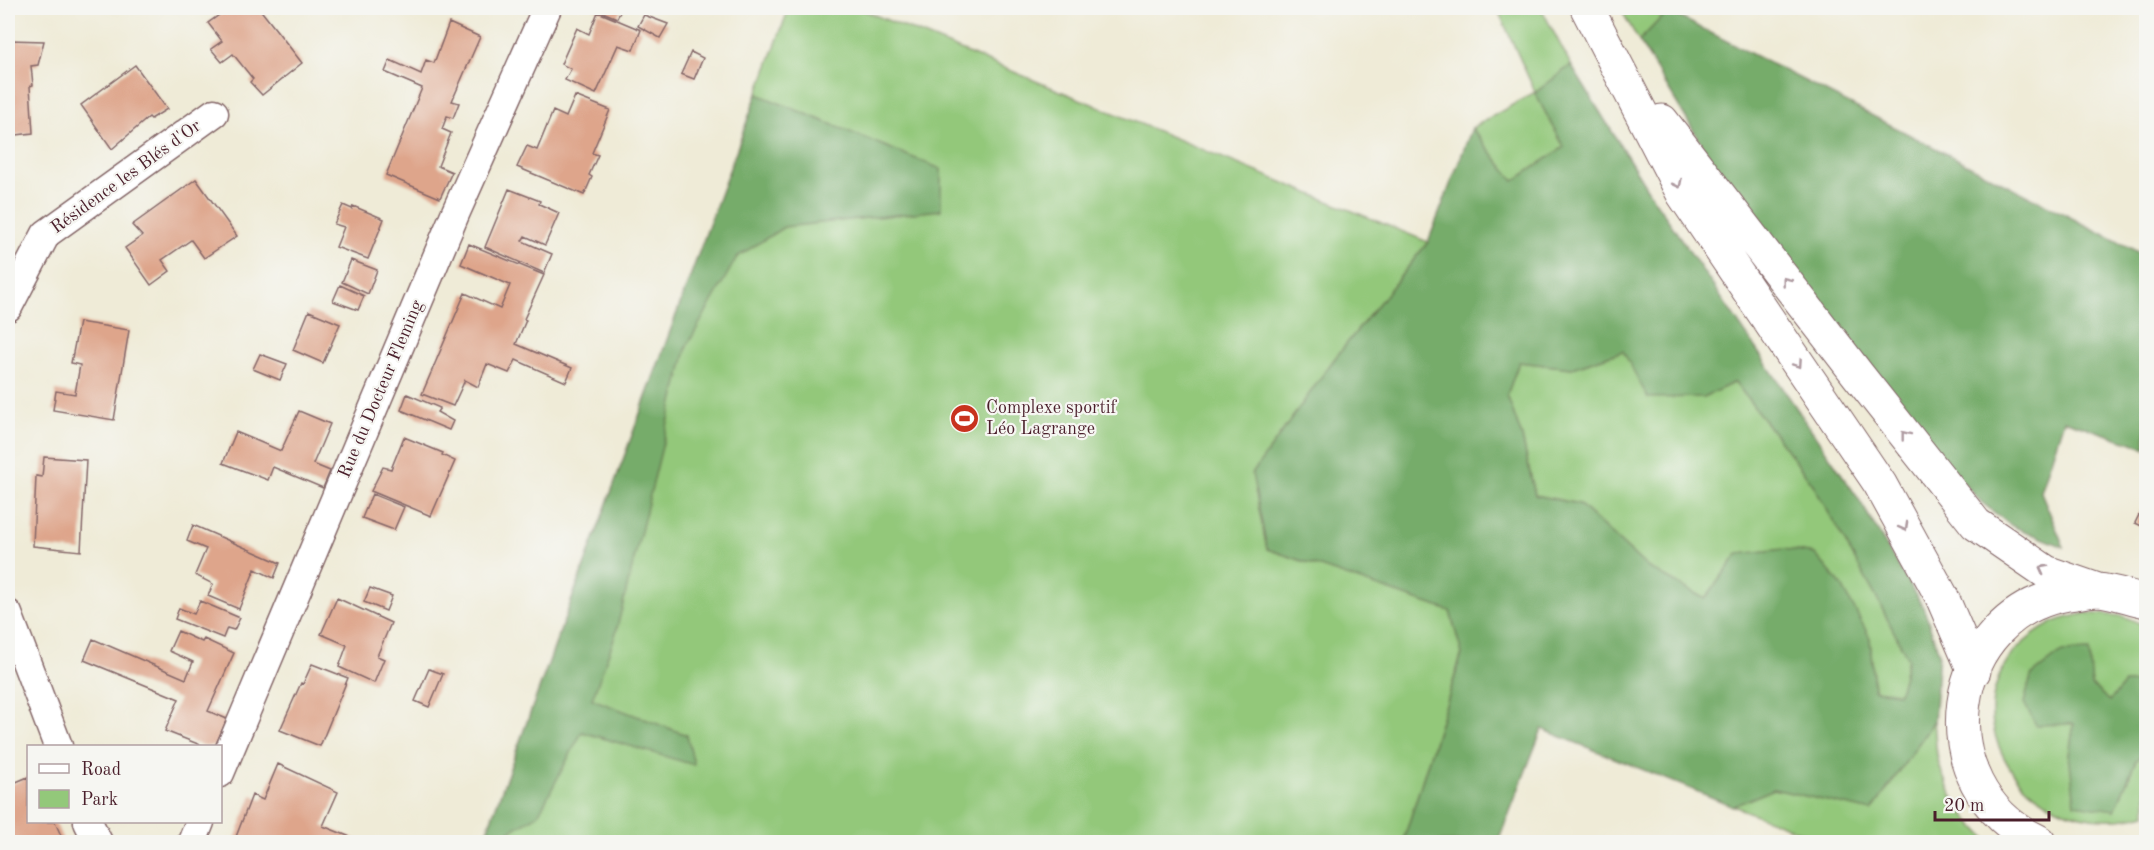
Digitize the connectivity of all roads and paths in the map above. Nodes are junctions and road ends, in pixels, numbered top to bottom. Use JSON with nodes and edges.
{"nodes":[{"id":1,"x":547,"y":8,"type":"edge"},
{"id":2,"x":1587,"y":8,"type":"edge"},
{"id":3,"x":1613,"y":57,"type":"junction"},
{"id":4,"x":213,"y":113,"type":"dead end"},
{"id":5,"x":8,"y":307,"type":"edge"},
{"id":6,"x":2098,"y":590,"type":"junction"},
{"id":7,"x":2146,"y":601,"type":"edge"},
{"id":8,"x":8,"y":614,"type":"edge"},
{"id":9,"x":1974,"y":671,"type":"junction"},
{"id":10,"x":57,"y":745,"type":"edge"},
{"id":11,"x":222,"y":768,"type":"edge"},
{"id":12,"x":88,"y":823,"type":"edge"},
{"id":13,"x":200,"y":823,"type":"edge"},
{"id":14,"x":98,"y":843,"type":"edge"},
{"id":15,"x":192,"y":843,"type":"edge"},
{"id":16,"x":2040,"y":843,"type":"edge"}],
"edges":[{"from":1,"to":11,"type":"street","name":"Rue du Docteur Fleming"},
{"from":2,"to":3,"type":"main road"},
{"from":6,"to":3,"type":"main road","one_way":true},
{"from":3,"to":9,"type":"main road","one_way":true},
{"from":4,"to":5,"type":"street","name":"Résidence les Blés d'Or"},
{"from":6,"to":7,"type":"main road"},
{"from":6,"to":9,"type":"main road"},
{"from":8,"to":10,"type":"street"},
{"from":9,"to":16,"type":"main road"},
{"from":12,"to":14,"type":"street"},
{"from":13,"to":15,"type":"street"}]}
